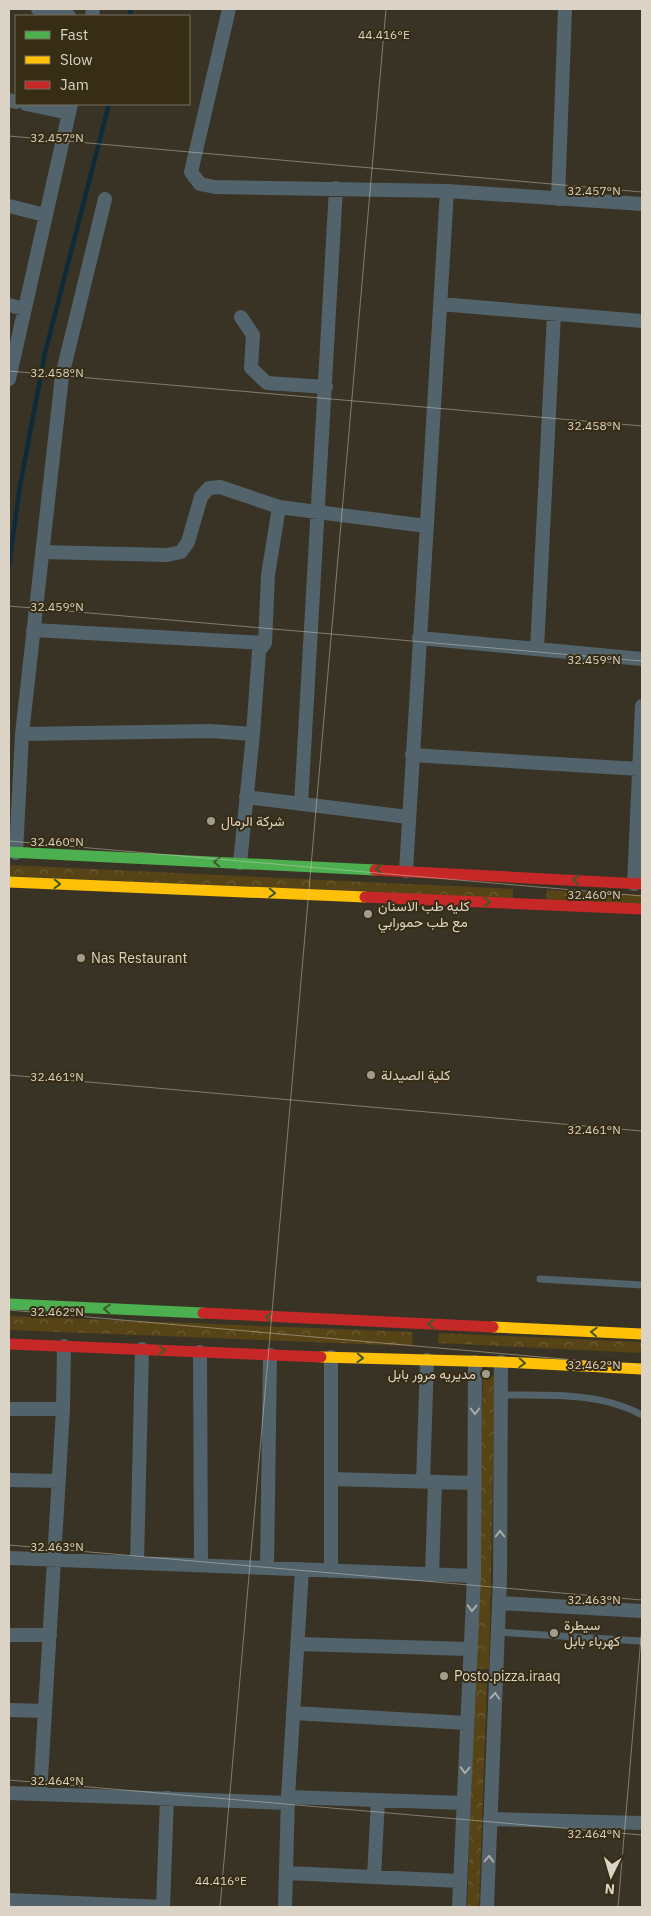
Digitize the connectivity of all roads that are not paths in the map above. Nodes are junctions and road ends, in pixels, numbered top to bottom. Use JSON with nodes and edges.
{"nodes":[{"id":1,"x":38,"y":9,"type":"edge"},
{"id":2,"x":229,"y":9,"type":"edge"},
{"id":3,"x":565,"y":9,"type":"edge"},
{"id":4,"x":64,"y":15,"type":"edge"},
{"id":5,"x":37,"y":105,"type":"edge"},
{"id":6,"x":70,"y":108,"type":"edge"},
{"id":7,"x":336,"y":188,"type":"junction"},
{"id":8,"x":447,"y":191,"type":"junction"},
{"id":9,"x":106,"y":199,"type":"dead end"},
{"id":10,"x":558,"y":199,"type":"junction"},
{"id":11,"x":642,"y":204,"type":"edge"},
{"id":12,"x":9,"y":206,"type":"edge"},
{"id":13,"x":45,"y":215,"type":"junction"},
{"id":14,"x":440,"y":304,"type":"junction"},
{"id":15,"x":9,"y":305,"type":"edge"},
{"id":16,"x":25,"y":309,"type":"junction"},
{"id":17,"x":554,"y":314,"type":"junction"},
{"id":18,"x":241,"y":317,"type":"dead end"},
{"id":19,"x":642,"y":321,"type":"edge"},
{"id":20,"x":9,"y":378,"type":"edge"},
{"id":21,"x":326,"y":387,"type":"junction"},
{"id":22,"x":279,"y":507,"type":"junction"},
{"id":23,"x":318,"y":513,"type":"junction"},
{"id":24,"x":426,"y":526,"type":"junction"},
{"id":25,"x":42,"y":552,"type":"junction"},
{"id":26,"x":33,"y":630,"type":"junction"},
{"id":27,"x":419,"y":638,"type":"junction"},
{"id":28,"x":265,"y":643,"type":"junction"},
{"id":29,"x":537,"y":649,"type":"junction"},
{"id":30,"x":642,"y":659,"type":"edge"},
{"id":31,"x":642,"y":706,"type":"edge"},
{"id":32,"x":22,"y":734,"type":"junction"},
{"id":33,"x":253,"y":734,"type":"junction"},
{"id":34,"x":412,"y":755,"type":"junction"},
{"id":35,"x":639,"y":769,"type":"junction"},
{"id":36,"x":246,"y":797,"type":"junction"},
{"id":37,"x":301,"y":804,"type":"junction"},
{"id":38,"x":408,"y":817,"type":"junction"},
{"id":39,"x":12,"y":852,"type":"edge"},
{"id":40,"x":240,"y":863,"type":"junction"},
{"id":41,"x":406,"y":871,"type":"junction"},
{"id":42,"x":547,"y":879,"type":"junction"},
{"id":43,"x":9,"y":882,"type":"edge"},
{"id":44,"x":638,"y":884,"type":"edge"},
{"id":45,"x":519,"y":885,"type":"junction"},
{"id":46,"x":541,"y":896,"type":"junction"},
{"id":47,"x":514,"y":903,"type":"junction"},
{"id":48,"x":642,"y":909,"type":"edge"},
{"id":49,"x":540,"y":1279,"type":"dead end"},
{"id":50,"x":642,"y":1285,"type":"edge"},
{"id":51,"x":9,"y":1304,"type":"edge"},
{"id":52,"x":642,"y":1334,"type":"edge"},
{"id":53,"x":9,"y":1344,"type":"edge"},
{"id":54,"x":64,"y":1346,"type":"junction"},
{"id":55,"x":142,"y":1349,"type":"junction"},
{"id":56,"x":200,"y":1352,"type":"junction"},
{"id":57,"x":270,"y":1355,"type":"junction"},
{"id":58,"x":331,"y":1357,"type":"junction"},
{"id":59,"x":427,"y":1360,"type":"junction"},
{"id":60,"x":475,"y":1362,"type":"junction"},
{"id":61,"x":501,"y":1362,"type":"junction"},
{"id":62,"x":642,"y":1370,"type":"edge"},
{"id":63,"x":501,"y":1396,"type":"junction"},
{"id":64,"x":9,"y":1409,"type":"edge"},
{"id":65,"x":63,"y":1409,"type":"junction"},
{"id":66,"x":642,"y":1415,"type":"edge"},
{"id":67,"x":9,"y":1480,"type":"edge"},
{"id":68,"x":331,"y":1480,"type":"junction"},
{"id":69,"x":59,"y":1481,"type":"junction"},
{"id":70,"x":429,"y":1482,"type":"junction"},
{"id":71,"x":474,"y":1483,"type":"junction"},
{"id":72,"x":9,"y":1558,"type":"edge"},
{"id":73,"x":54,"y":1559,"type":"junction"},
{"id":74,"x":137,"y":1562,"type":"junction"},
{"id":75,"x":201,"y":1565,"type":"junction"},
{"id":76,"x":267,"y":1568,"type":"junction"},
{"id":77,"x":302,"y":1569,"type":"junction"},
{"id":78,"x":331,"y":1570,"type":"junction"},
{"id":79,"x":432,"y":1575,"type":"junction"},
{"id":80,"x":474,"y":1576,"type":"junction"},
{"id":81,"x":499,"y":1603,"type":"junction"},
{"id":82,"x":642,"y":1611,"type":"edge"},
{"id":83,"x":498,"y":1632,"type":"junction"},
{"id":84,"x":9,"y":1634,"type":"edge"},
{"id":85,"x":50,"y":1635,"type":"junction"},
{"id":86,"x":640,"y":1641,"type":"dead end"},
{"id":87,"x":296,"y":1644,"type":"junction"},
{"id":88,"x":470,"y":1648,"type":"junction"},
{"id":89,"x":9,"y":1710,"type":"edge"},
{"id":90,"x":45,"y":1711,"type":"junction"},
{"id":91,"x":293,"y":1713,"type":"junction"},
{"id":92,"x":467,"y":1723,"type":"junction"},
{"id":93,"x":9,"y":1792,"type":"edge"},
{"id":94,"x":40,"y":1794,"type":"junction"},
{"id":95,"x":166,"y":1798,"type":"junction"},
{"id":96,"x":288,"y":1800,"type":"junction"},
{"id":97,"x":378,"y":1800,"type":"junction"},
{"id":98,"x":464,"y":1803,"type":"junction"},
{"id":99,"x":490,"y":1819,"type":"junction"},
{"id":100,"x":642,"y":1823,"type":"edge"},
{"id":101,"x":287,"y":1873,"type":"junction"},
{"id":102,"x":374,"y":1877,"type":"junction"},
{"id":103,"x":460,"y":1882,"type":"junction"},
{"id":104,"x":9,"y":1900,"type":"edge"},
{"id":105,"x":163,"y":1907,"type":"edge"},
{"id":106,"x":285,"y":1907,"type":"edge"},
{"id":107,"x":459,"y":1907,"type":"edge"},
{"id":108,"x":487,"y":1907,"type":"edge"}],
"edges":[{"from":1,"to":4,"type":"street"},
{"from":2,"to":7,"type":"street"},
{"from":3,"to":10,"type":"street"},
{"from":5,"to":6,"type":"street"},
{"from":6,"to":13,"type":"street"},
{"from":7,"to":8,"type":"street"},
{"from":7,"to":21,"type":"street"},
{"from":8,"to":10,"type":"street"},
{"from":8,"to":14,"type":"street"},
{"from":9,"to":25,"type":"street"},
{"from":10,"to":11,"type":"street"},
{"from":12,"to":13,"type":"street"},
{"from":13,"to":16,"type":"street"},
{"from":14,"to":17,"type":"street"},
{"from":14,"to":24,"type":"street"},
{"from":15,"to":16,"type":"street"},
{"from":16,"to":20,"type":"street"},
{"from":17,"to":19,"type":"street"},
{"from":17,"to":29,"type":"street"},
{"from":18,"to":21,"type":"street"},
{"from":21,"to":23,"type":"street"},
{"from":22,"to":23,"type":"street"},
{"from":22,"to":25,"type":"street"},
{"from":22,"to":28,"type":"street"},
{"from":23,"to":24,"type":"street"},
{"from":23,"to":37,"type":"street"},
{"from":24,"to":27,"type":"street"},
{"from":25,"to":26,"type":"street"},
{"from":26,"to":28,"type":"street"},
{"from":26,"to":32,"type":"street"},
{"from":27,"to":29,"type":"street"},
{"from":27,"to":34,"type":"street"},
{"from":28,"to":33,"type":"street"},
{"from":29,"to":30,"type":"street"},
{"from":31,"to":35,"type":"street"},
{"from":32,"to":33,"type":"street"},
{"from":32,"to":39,"type":"street"},
{"from":33,"to":36,"type":"street"},
{"from":34,"to":35,"type":"street"},
{"from":34,"to":38,"type":"street"},
{"from":35,"to":44,"type":"street"},
{"from":36,"to":37,"type":"street"},
{"from":36,"to":40,"type":"street"},
{"from":37,"to":38,"type":"street"},
{"from":38,"to":41,"type":"street"},
{"from":40,"to":39,"type":"street","one_way":true},
{"from":41,"to":40,"type":"street","one_way":true},
{"from":41,"to":45,"type":"street"},
{"from":44,"to":42,"type":"street","one_way":true},
{"from":42,"to":45,"type":"street"},
{"from":42,"to":46,"type":"street"},
{"from":43,"to":47,"type":"street","one_way":true},
{"from":45,"to":47,"type":"street"},
{"from":46,"to":47,"type":"street"},
{"from":46,"to":48,"type":"street"},
{"from":49,"to":50,"type":"lane"},
{"from":52,"to":51,"type":"street","one_way":true},
{"from":53,"to":54,"type":"street"},
{"from":54,"to":55,"type":"street"},
{"from":54,"to":65,"type":"street"},
{"from":55,"to":56,"type":"street","one_way":true},
{"from":55,"to":74,"type":"street"},
{"from":56,"to":57,"type":"street"},
{"from":56,"to":75,"type":"street"},
{"from":57,"to":58,"type":"street"},
{"from":57,"to":76,"type":"street"},
{"from":58,"to":59,"type":"street","one_way":true},
{"from":58,"to":68,"type":"street"},
{"from":59,"to":60,"type":"street"},
{"from":59,"to":70,"type":"street"},
{"from":60,"to":61,"type":"street"},
{"from":60,"to":71,"type":"street","one_way":true},
{"from":61,"to":62,"type":"street","one_way":true},
{"from":61,"to":63,"type":"street"},
{"from":63,"to":66,"type":"lane"},
{"from":81,"to":63,"type":"street","one_way":true},
{"from":64,"to":65,"type":"street"},
{"from":65,"to":69,"type":"street"},
{"from":67,"to":69,"type":"street"},
{"from":68,"to":70,"type":"street"},
{"from":68,"to":78,"type":"street"},
{"from":69,"to":73,"type":"street"},
{"from":70,"to":71,"type":"street"},
{"from":70,"to":79,"type":"street"},
{"from":71,"to":80,"type":"street"},
{"from":72,"to":73,"type":"street"},
{"from":73,"to":74,"type":"street"},
{"from":73,"to":85,"type":"street"},
{"from":74,"to":75,"type":"street"},
{"from":75,"to":76,"type":"street"},
{"from":76,"to":77,"type":"street"},
{"from":77,"to":78,"type":"street"},
{"from":77,"to":87,"type":"street"},
{"from":78,"to":79,"type":"street"},
{"from":79,"to":80,"type":"street"},
{"from":80,"to":88,"type":"street","one_way":true},
{"from":81,"to":82,"type":"street"},
{"from":81,"to":83,"type":"street"},
{"from":83,"to":86,"type":"lane"},
{"from":99,"to":83,"type":"street","one_way":true},
{"from":84,"to":85,"type":"street"},
{"from":85,"to":90,"type":"street"},
{"from":87,"to":88,"type":"street"},
{"from":87,"to":91,"type":"street"},
{"from":88,"to":92,"type":"street"},
{"from":89,"to":90,"type":"street"},
{"from":90,"to":94,"type":"street"},
{"from":91,"to":92,"type":"street"},
{"from":91,"to":96,"type":"street"},
{"from":92,"to":98,"type":"street","one_way":true},
{"from":93,"to":94,"type":"street"},
{"from":94,"to":95,"type":"street"},
{"from":95,"to":96,"type":"street"},
{"from":95,"to":105,"type":"street"},
{"from":96,"to":97,"type":"street"},
{"from":96,"to":101,"type":"street"},
{"from":97,"to":98,"type":"street"},
{"from":97,"to":102,"type":"street"},
{"from":98,"to":103,"type":"street"},
{"from":99,"to":100,"type":"street"},
{"from":108,"to":99,"type":"street","one_way":true},
{"from":101,"to":102,"type":"street"},
{"from":101,"to":106,"type":"street"},
{"from":102,"to":103,"type":"street"},
{"from":103,"to":107,"type":"street"},
{"from":104,"to":105,"type":"street"}]}
